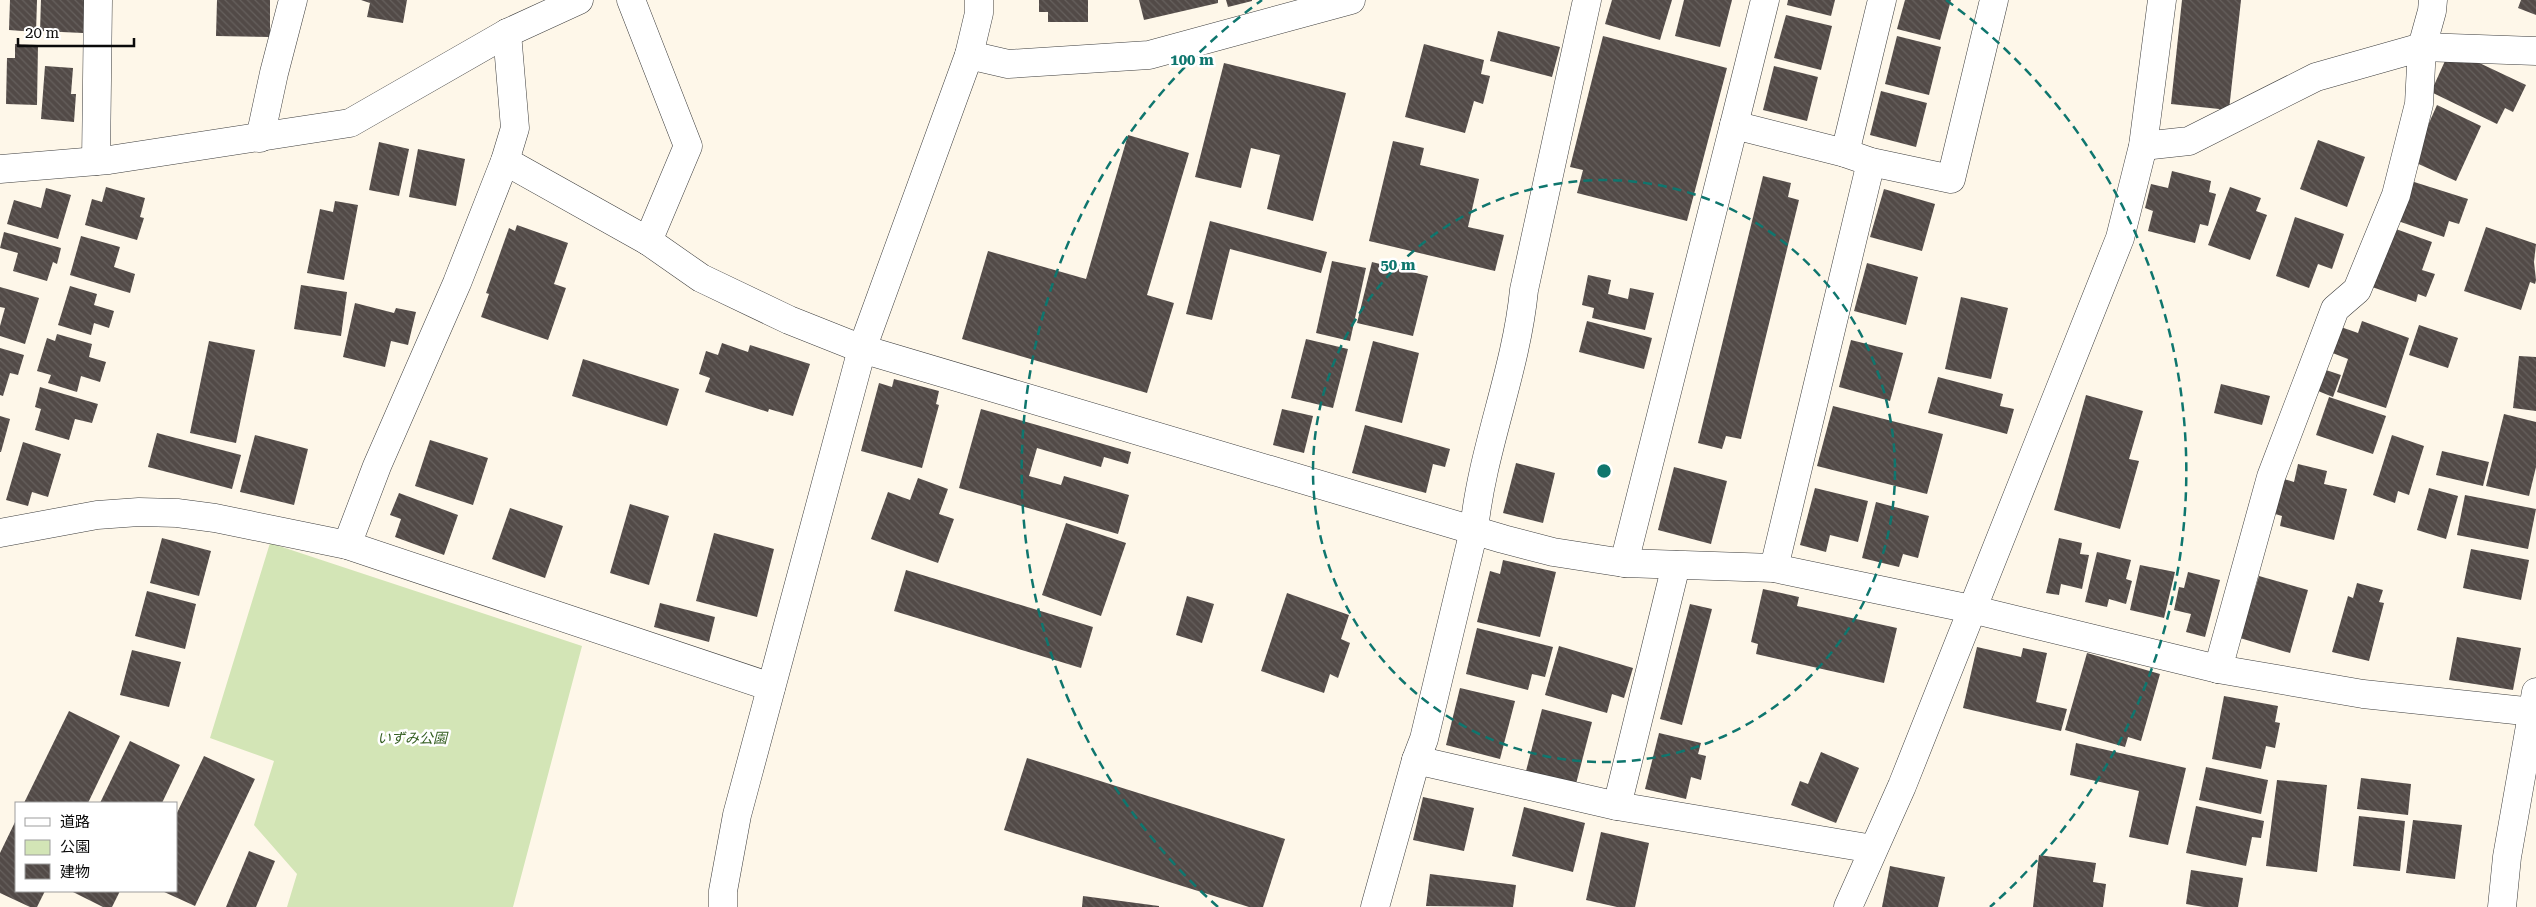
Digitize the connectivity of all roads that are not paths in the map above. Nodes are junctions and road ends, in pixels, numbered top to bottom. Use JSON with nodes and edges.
{"nodes":[{"id":1,"x":98,"y":0,"type":"edge"},
{"id":2,"x":293,"y":0,"type":"edge"},
{"id":3,"x":579,"y":0,"type":"edge"},
{"id":4,"x":631,"y":0,"type":"edge"},
{"id":5,"x":978,"y":0,"type":"edge"},
{"id":6,"x":1351,"y":0,"type":"edge"},
{"id":7,"x":1587,"y":0,"type":"edge"},
{"id":8,"x":1765,"y":0,"type":"edge"},
{"id":9,"x":1882,"y":0,"type":"edge"},
{"id":10,"x":1994,"y":0,"type":"edge"},
{"id":11,"x":2162,"y":0,"type":"edge"},
{"id":12,"x":2433,"y":0,"type":"edge"},
{"id":13,"x":507,"y":33,"type":"junction"},
{"id":14,"x":2422,"y":47,"type":"junction"},
{"id":15,"x":2536,"y":51,"type":"edge"},
{"id":16,"x":969,"y":55,"type":"junction"},
{"id":17,"x":1734,"y":125,"type":"junction"},
{"id":18,"x":260,"y":138,"type":"junction"},
{"id":19,"x":2143,"y":146,"type":"junction"},
{"id":20,"x":1845,"y":153,"type":"junction"},
{"id":21,"x":96,"y":161,"type":"junction"},
{"id":22,"x":505,"y":162,"type":"junction"},
{"id":23,"x":1871,"y":162,"type":"junction"},
{"id":24,"x":0,"y":169,"type":"edge"},
{"id":25,"x":648,"y":241,"type":"junction"},
{"id":26,"x":862,"y":350,"type":"junction"},
{"id":27,"x":1474,"y":530,"type":"junction"},
{"id":28,"x":0,"y":533,"type":"edge"},
{"id":29,"x":347,"y":545,"type":"junction"},
{"id":30,"x":1624,"y":562,"type":"junction"},
{"id":31,"x":1676,"y":565,"type":"junction"},
{"id":32,"x":1774,"y":568,"type":"junction"},
{"id":33,"x":1971,"y":609,"type":"junction"},
{"id":34,"x":2218,"y":669,"type":"junction"},
{"id":35,"x":771,"y":687,"type":"junction"},
{"id":36,"x":2535,"y":702,"type":"edge"},
{"id":37,"x":1416,"y":760,"type":"junction"},
{"id":38,"x":1616,"y":806,"type":"junction"},
{"id":39,"x":1873,"y":849,"type":"junction"},
{"id":40,"x":723,"y":907,"type":"edge"},
{"id":41,"x":1374,"y":907,"type":"edge"},
{"id":42,"x":1848,"y":907,"type":"edge"},
{"id":43,"x":2502,"y":907,"type":"edge"}],
"edges":[{"from":1,"to":21,"type":"street"},
{"from":2,"to":18,"type":"street"},
{"from":3,"to":13,"type":"street"},
{"from":4,"to":25,"type":"street"},
{"from":5,"to":16,"type":"street"},
{"from":6,"to":16,"type":"street"},
{"from":7,"to":27,"type":"street"},
{"from":8,"to":17,"type":"street"},
{"from":9,"to":20,"type":"street"},
{"from":10,"to":23,"type":"street"},
{"from":11,"to":19,"type":"street"},
{"from":12,"to":14,"type":"street"},
{"from":13,"to":18,"type":"street"},
{"from":13,"to":22,"type":"street"},
{"from":14,"to":15,"type":"street"},
{"from":14,"to":19,"type":"street"},
{"from":14,"to":34,"type":"street"},
{"from":16,"to":26,"type":"street"},
{"from":17,"to":20,"type":"street"},
{"from":17,"to":30,"type":"street"},
{"from":18,"to":21,"type":"street"},
{"from":19,"to":33,"type":"street"},
{"from":20,"to":23,"type":"street"},
{"from":21,"to":24,"type":"street"},
{"from":22,"to":25,"type":"street"},
{"from":22,"to":29,"type":"street"},
{"from":23,"to":32,"type":"street"},
{"from":25,"to":26,"type":"street"},
{"from":26,"to":27,"type":"street"},
{"from":26,"to":35,"type":"street"},
{"from":27,"to":30,"type":"street"},
{"from":27,"to":37,"type":"street"},
{"from":28,"to":29,"type":"street"},
{"from":29,"to":35,"type":"street"},
{"from":30,"to":31,"type":"street"},
{"from":31,"to":32,"type":"street"},
{"from":31,"to":38,"type":"street"},
{"from":32,"to":33,"type":"street"},
{"from":33,"to":34,"type":"street"},
{"from":33,"to":39,"type":"street"},
{"from":34,"to":36,"type":"street"},
{"from":35,"to":40,"type":"street"},
{"from":36,"to":43,"type":"street"},
{"from":37,"to":38,"type":"street"},
{"from":37,"to":41,"type":"street"},
{"from":38,"to":39,"type":"street"},
{"from":39,"to":42,"type":"street"}]}
